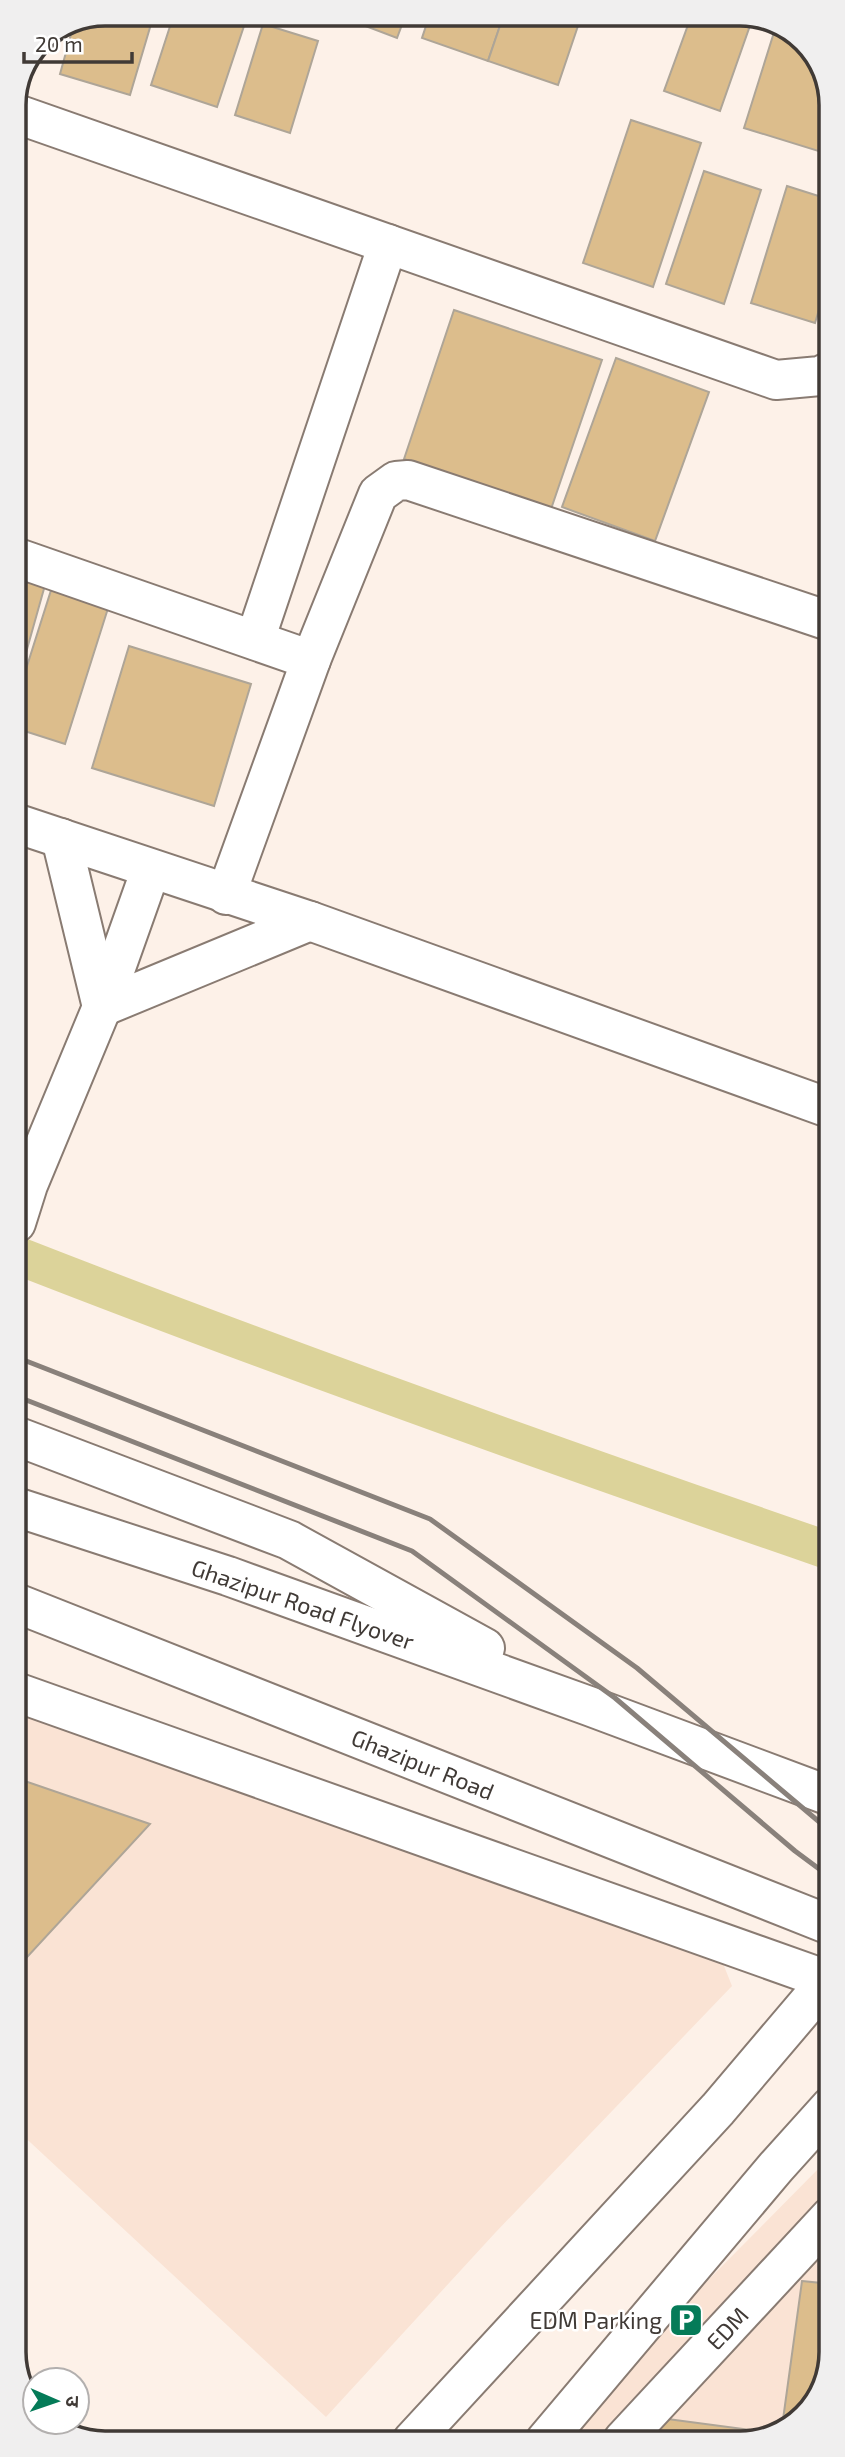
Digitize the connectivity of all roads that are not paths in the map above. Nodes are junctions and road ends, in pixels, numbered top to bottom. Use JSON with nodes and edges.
{"nodes":[{"id":1,"x":26,"y":117,"type":"edge"},
{"id":2,"x":388,"y":244,"type":"junction"},
{"id":3,"x":819,"y":376,"type":"edge"},
{"id":4,"x":26,"y":561,"type":"edge"},
{"id":5,"x":819,"y":618,"type":"edge"},
{"id":6,"x":255,"y":640,"type":"junction"},
{"id":7,"x":311,"y":660,"type":"junction"},
{"id":8,"x":26,"y":827,"type":"edge"},
{"id":9,"x":61,"y":838,"type":"junction"},
{"id":10,"x":151,"y":869,"type":"junction"},
{"id":11,"x":226,"y":895,"type":"junction"},
{"id":12,"x":310,"y":921,"type":"junction"},
{"id":13,"x":102,"y":1007,"type":"junction"},
{"id":14,"x":819,"y":1104,"type":"edge"},
{"id":15,"x":26,"y":1191,"type":"edge"},
{"id":16,"x":26,"y":1440,"type":"edge"},
{"id":17,"x":26,"y":1510,"type":"edge"},
{"id":18,"x":26,"y":1608,"type":"edge"},
{"id":19,"x":26,"y":1696,"type":"edge"},
{"id":20,"x":589,"y":1706,"type":"junction"},
{"id":21,"x":819,"y":1792,"type":"edge"},
{"id":22,"x":819,"y":1921,"type":"edge"},
{"id":23,"x":819,"y":1975,"type":"edge"},
{"id":24,"x":819,"y":1991,"type":"edge"},
{"id":25,"x":819,"y":2119,"type":"edge"},
{"id":26,"x":819,"y":2229,"type":"edge"},
{"id":27,"x":421,"y":2431,"type":"edge"},
{"id":28,"x":553,"y":2431,"type":"edge"},
{"id":29,"x":631,"y":2431,"type":"edge"}],
"edges":[{"from":1,"to":2,"type":"street"},
{"from":2,"to":3,"type":"street"},
{"from":2,"to":6,"type":"street"},
{"from":4,"to":6,"type":"street"},
{"from":5,"to":7,"type":"street"},
{"from":6,"to":7,"type":"street"},
{"from":7,"to":11,"type":"street"},
{"from":8,"to":9,"type":"street"},
{"from":9,"to":10,"type":"street"},
{"from":9,"to":13,"type":"street"},
{"from":10,"to":11,"type":"street"},
{"from":10,"to":13,"type":"street"},
{"from":11,"to":12,"type":"street"},
{"from":12,"to":13,"type":"street"},
{"from":12,"to":14,"type":"street"},
{"from":13,"to":15,"type":"street"},
{"from":16,"to":20,"type":"street"},
{"from":17,"to":20,"type":"street","name":"Ghazipur Road Flyover"},
{"from":18,"to":22,"type":"street","name":"Ghazipur Road"},
{"from":19,"to":23,"type":"street"},
{"from":20,"to":21,"type":"street"},
{"from":24,"to":27,"type":"street"},
{"from":25,"to":28,"type":"street"},
{"from":26,"to":29,"type":"street","name":"EDM"}]}
